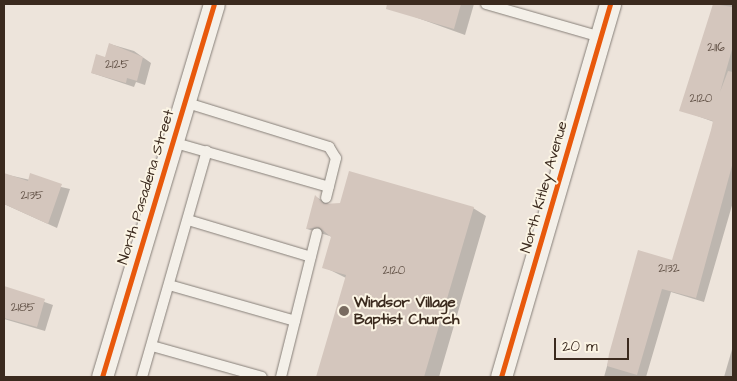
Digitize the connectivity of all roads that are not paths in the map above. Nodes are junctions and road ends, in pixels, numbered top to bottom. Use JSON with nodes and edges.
{"nodes":[{"id":1,"x":214,"y":4,"type":"edge"},
{"id":2,"x":486,"y":4,"type":"edge"},
{"id":3,"x":610,"y":4,"type":"edge"},
{"id":4,"x":601,"y":38,"type":"junction"},
{"id":5,"x":184,"y":102,"type":"junction"},
{"id":6,"x":172,"y":142,"type":"junction"},
{"id":7,"x":207,"y":151,"type":"junction"},
{"id":8,"x":328,"y":187,"type":"junction"},
{"id":9,"x":326,"y":198,"type":"dead end"},
{"id":10,"x":188,"y":220,"type":"junction"},
{"id":11,"x":317,"y":233,"type":"dead end"},
{"id":12,"x":311,"y":257,"type":"junction"},
{"id":13,"x":169,"y":285,"type":"junction"},
{"id":14,"x":295,"y":321,"type":"junction"},
{"id":15,"x":152,"y":346,"type":"junction"},
{"id":16,"x":102,"y":377,"type":"edge"},
{"id":17,"x":142,"y":377,"type":"edge"},
{"id":18,"x":262,"y":377,"type":"edge"},
{"id":19,"x":281,"y":377,"type":"edge"},
{"id":20,"x":501,"y":377,"type":"edge"}],
"edges":[{"from":1,"to":5,"type":"street","name":"North Pasadena Street"},
{"from":2,"to":4,"type":"lane"},
{"from":3,"to":4,"type":"street","name":"North Kitley Avenue"},
{"from":4,"to":20,"type":"street","name":"North Kitley Avenue"},
{"from":5,"to":6,"type":"street","name":"North Pasadena Street"},
{"from":5,"to":8,"type":"lane"},
{"from":6,"to":7,"type":"lane"},
{"from":6,"to":16,"type":"street","name":"North Pasadena Street"},
{"from":7,"to":8,"type":"lane"},
{"from":7,"to":10,"type":"lane"},
{"from":8,"to":9,"type":"lane"},
{"from":10,"to":12,"type":"lane"},
{"from":10,"to":13,"type":"lane"},
{"from":11,"to":12,"type":"lane"},
{"from":12,"to":14,"type":"lane"},
{"from":13,"to":14,"type":"lane"},
{"from":13,"to":15,"type":"lane"},
{"from":14,"to":19,"type":"lane"},
{"from":15,"to":17,"type":"lane"},
{"from":15,"to":18,"type":"lane"}]}
